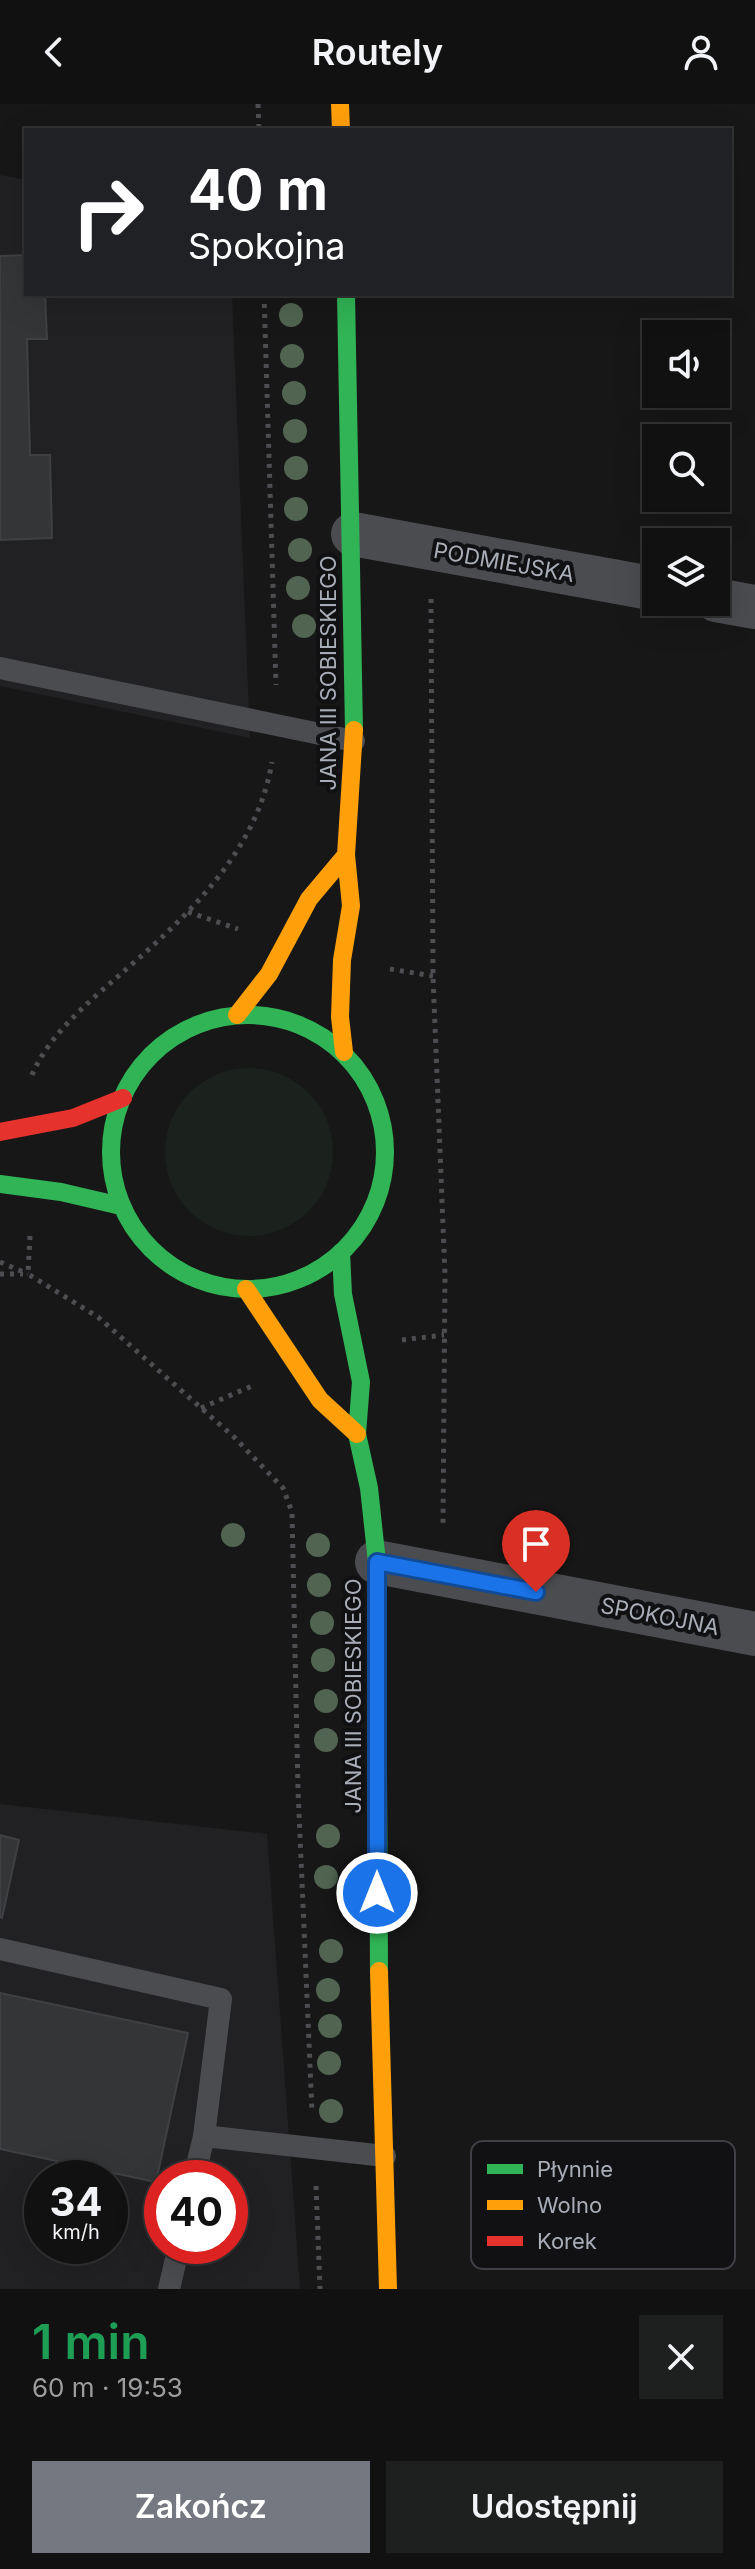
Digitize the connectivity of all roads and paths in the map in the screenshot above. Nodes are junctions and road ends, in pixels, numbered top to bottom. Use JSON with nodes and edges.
{"nodes":[{"id":1,"x":258,"y":104,"type":"edge"},
{"id":2,"x":340,"y":104,"type":"edge"},
{"id":3,"x":259,"y":128,"type":"edge"},
{"id":4,"x":341,"y":128,"type":"edge"},
{"id":5,"x":264,"y":296,"type":"edge"},
{"id":6,"x":346,"y":296,"type":"edge"},
{"id":7,"x":353,"y":534,"type":"junction"},
{"id":8,"x":430,"y":549,"type":"junction"},
{"id":9,"x":642,"y":587,"type":"edge"},
{"id":10,"x":730,"y":603,"type":"edge"},
{"id":11,"x":755,"y":607,"type":"edge"},
{"id":12,"x":0,"y":668,"type":"edge"},
{"id":13,"x":277,"y":728,"type":"junction"},
{"id":14,"x":354,"y":741,"type":"junction"},
{"id":15,"x":346,"y":855,"type":"junction"},
{"id":16,"x":237,"y":1015,"type":"junction"},
{"id":17,"x":344,"y":1052,"type":"junction"},
{"id":18,"x":123,"y":1098,"type":"junction"},
{"id":19,"x":28,"y":1127,"type":"junction"},
{"id":20,"x":0,"y":1132,"type":"edge"},
{"id":21,"x":0,"y":1184,"type":"edge"},
{"id":22,"x":29,"y":1187,"type":"junction"},
{"id":23,"x":121,"y":1206,"type":"junction"},
{"id":24,"x":341,"y":1252,"type":"junction"},
{"id":25,"x":0,"y":1262,"type":"edge"},
{"id":26,"x":0,"y":1274,"type":"edge"},
{"id":27,"x":28,"y":1274,"type":"junction"},
{"id":28,"x":246,"y":1289,"type":"junction"},
{"id":29,"x":357,"y":1434,"type":"junction"},
{"id":30,"x":377,"y":1562,"type":"junction"},
{"id":31,"x":442,"y":1574,"type":"junction"},
{"id":32,"x":755,"y":1634,"type":"edge"},
{"id":33,"x":0,"y":1949,"type":"edge"},
{"id":34,"x":204,"y":2136,"type":"junction"},
{"id":35,"x":314,"y":2149,"type":"junction"},
{"id":36,"x":385,"y":2156,"type":"junction"},
{"id":37,"x":198,"y":2160,"type":"edge"},
{"id":38,"x":175,"y":2264,"type":"edge"},
{"id":39,"x":169,"y":2289,"type":"edge"},
{"id":40,"x":320,"y":2289,"type":"edge"},
{"id":41,"x":388,"y":2289,"type":"edge"}],
"edges":[{"from":1,"to":3,"type":"path"},
{"from":2,"to":4,"type":"street"},
{"from":5,"to":13,"type":"path"},
{"from":6,"to":7,"type":"street","name":"JANA III SOBIESKIEGO"},
{"from":7,"to":8,"type":"street","name":"PODMIEJSKA"},
{"from":7,"to":14,"type":"street","name":"JANA III SOBIESKIEGO"},
{"from":8,"to":9,"type":"street","name":"PODMIEJSKA"},
{"from":8,"to":31,"type":"path"},
{"from":10,"to":11,"type":"street"},
{"from":12,"to":13,"type":"lane"},
{"from":13,"to":14,"type":"lane"},
{"from":13,"to":19,"type":"path"},
{"from":14,"to":15,"type":"street","name":"JANA III SOBIESKIEGO"},
{"from":15,"to":16,"type":"street"},
{"from":15,"to":17,"type":"street","name":"JANA III SOBIESKIEGO"},
{"from":16,"to":17,"type":"street"},
{"from":16,"to":18,"type":"street"},
{"from":17,"to":24,"type":"street"},
{"from":18,"to":19,"type":"street"},
{"from":18,"to":23,"type":"street"},
{"from":19,"to":20,"type":"street"},
{"from":21,"to":22,"type":"street"},
{"from":22,"to":23,"type":"street"},
{"from":22,"to":27,"type":"path"},
{"from":23,"to":28,"type":"street"},
{"from":24,"to":28,"type":"street"},
{"from":24,"to":29,"type":"street","name":"JANA III SOBIESKIEGO"},
{"from":25,"to":27,"type":"path"},
{"from":26,"to":27,"type":"path"},
{"from":27,"to":35,"type":"path"},
{"from":28,"to":29,"type":"street"},
{"from":29,"to":30,"type":"street","name":"JANA III SOBIESKIEGO"},
{"from":30,"to":31,"type":"street","name":"SPOKOJNA"},
{"from":30,"to":36,"type":"street","name":"JANA III SOBIESKIEGO"},
{"from":31,"to":32,"type":"street","name":"SPOKOJNA"},
{"from":33,"to":34,"type":"lane"},
{"from":34,"to":35,"type":"lane"},
{"from":34,"to":37,"type":"lane"},
{"from":35,"to":36,"type":"lane"},
{"from":35,"to":40,"type":"path"},
{"from":36,"to":41,"type":"street","name":"JANA III SOBIESKIEGO"},
{"from":38,"to":39,"type":"lane"}]}
